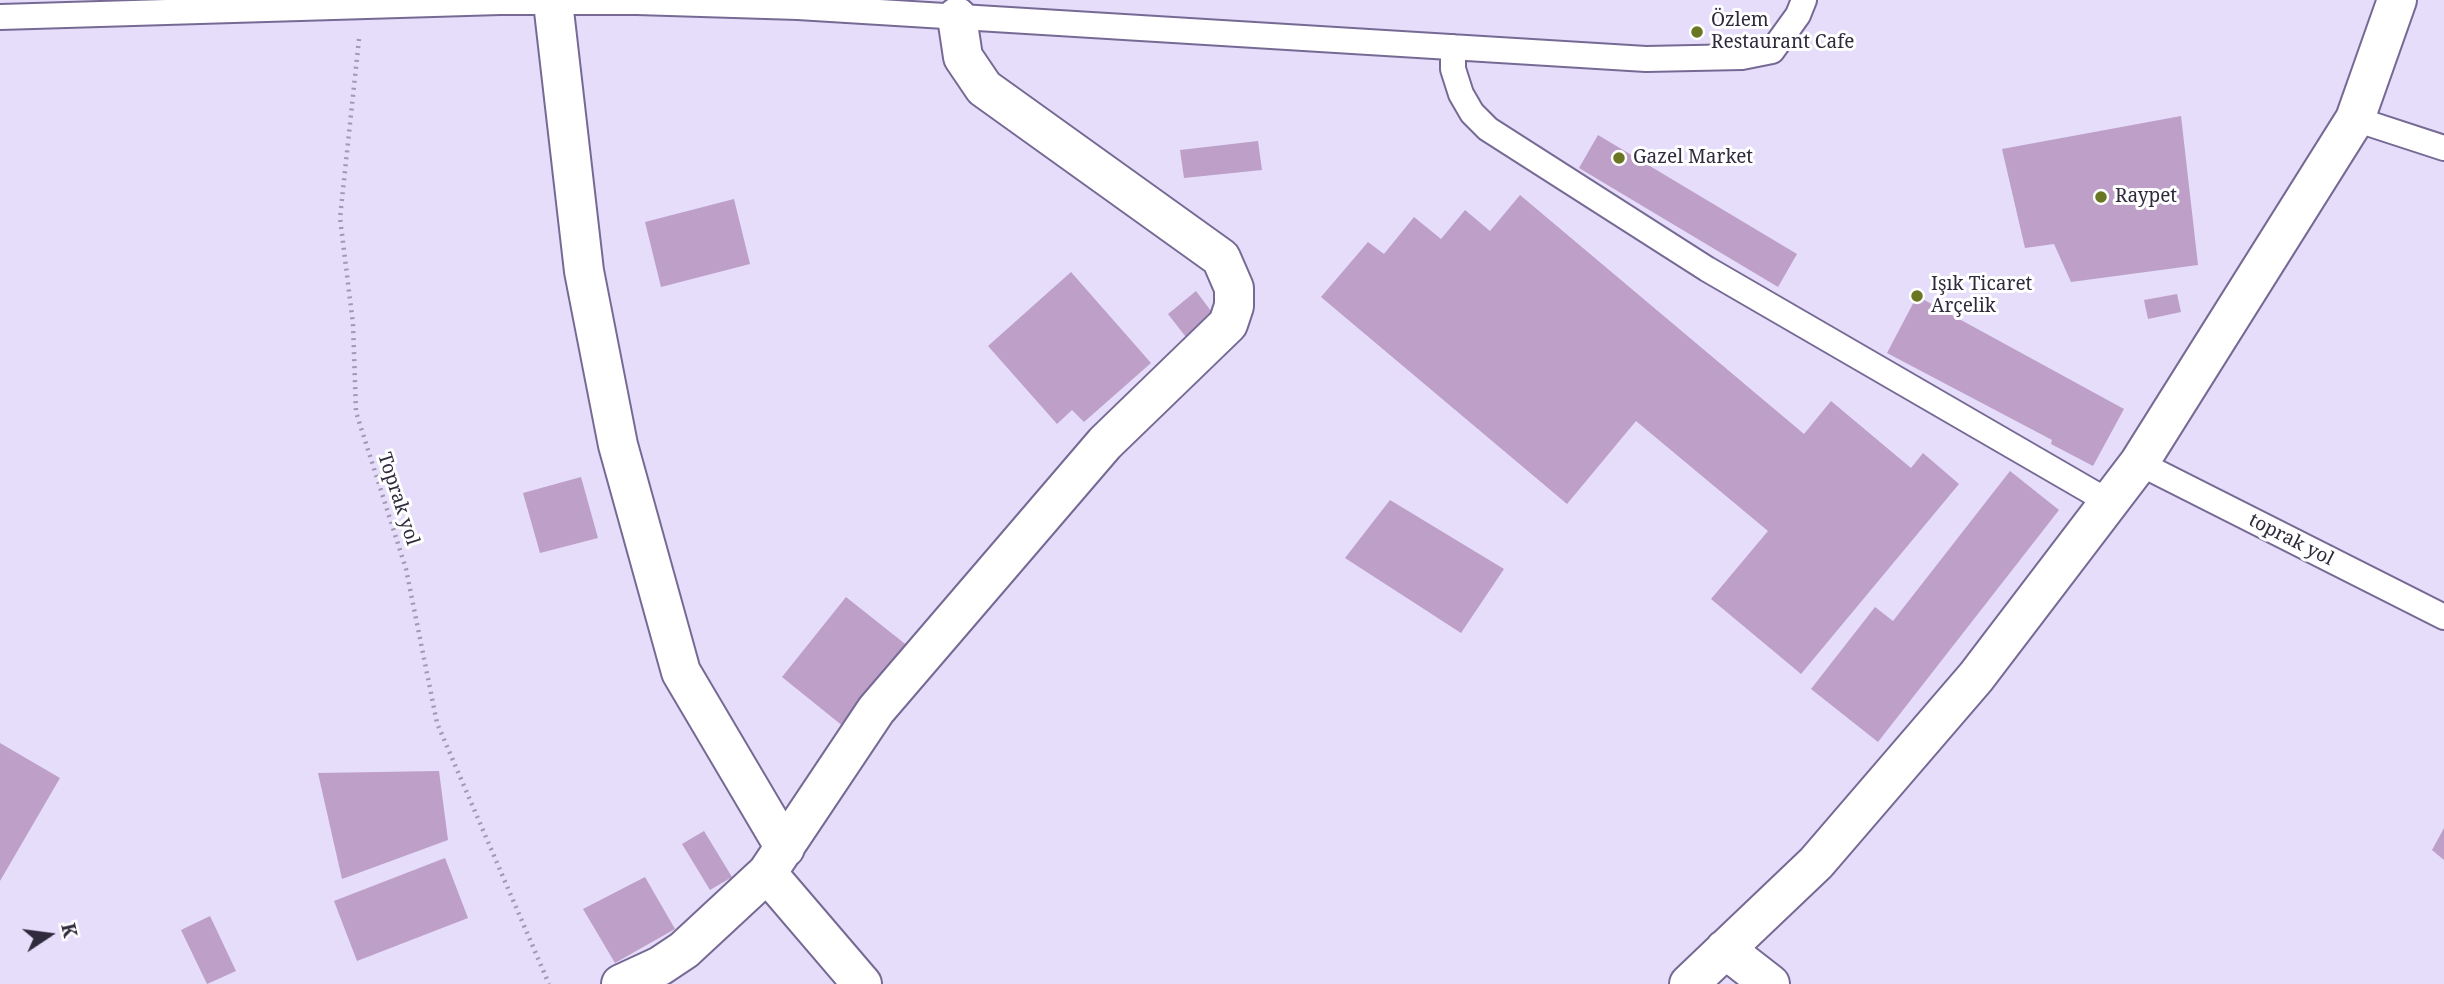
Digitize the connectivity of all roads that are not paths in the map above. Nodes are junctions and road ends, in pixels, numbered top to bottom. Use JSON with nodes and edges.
{"nodes":[{"id":1,"x":1804,"y":0,"type":"edge"},
{"id":2,"x":2397,"y":0,"type":"edge"},
{"id":3,"x":553,"y":2,"type":"junction"},
{"id":4,"x":0,"y":16,"type":"edge"},
{"id":5,"x":957,"y":17,"type":"junction"},
{"id":6,"x":1453,"y":47,"type":"junction"},
{"id":7,"x":2355,"y":119,"type":"junction"},
{"id":8,"x":2444,"y":148,"type":"edge"},
{"id":9,"x":2138,"y":463,"type":"junction"},
{"id":10,"x":2109,"y":502,"type":"junction"},
{"id":11,"x":2444,"y":617,"type":"edge"},
{"id":12,"x":776,"y":861,"type":"junction"},
{"id":13,"x":1725,"y":950,"type":"junction"},
{"id":14,"x":621,"y":984,"type":"edge"},
{"id":15,"x":862,"y":984,"type":"edge"},
{"id":16,"x":1689,"y":984,"type":"edge"},
{"id":17,"x":1770,"y":984,"type":"edge"}],
"edges":[{"from":1,"to":6,"type":"lane"},
{"from":2,"to":7,"type":"street"},
{"from":3,"to":4,"type":"lane"},
{"from":3,"to":5,"type":"lane"},
{"from":3,"to":12,"type":"street"},
{"from":5,"to":6,"type":"lane"},
{"from":5,"to":12,"type":"street"},
{"from":6,"to":10,"type":"lane"},
{"from":7,"to":8,"type":"lane"},
{"from":7,"to":9,"type":"street"},
{"from":9,"to":10,"type":"street"},
{"from":9,"to":11,"type":"lane","name":"toprak yol"},
{"from":10,"to":13,"type":"street"},
{"from":12,"to":14,"type":"street"},
{"from":12,"to":15,"type":"street"},
{"from":13,"to":16,"type":"street"},
{"from":13,"to":17,"type":"street"}]}
